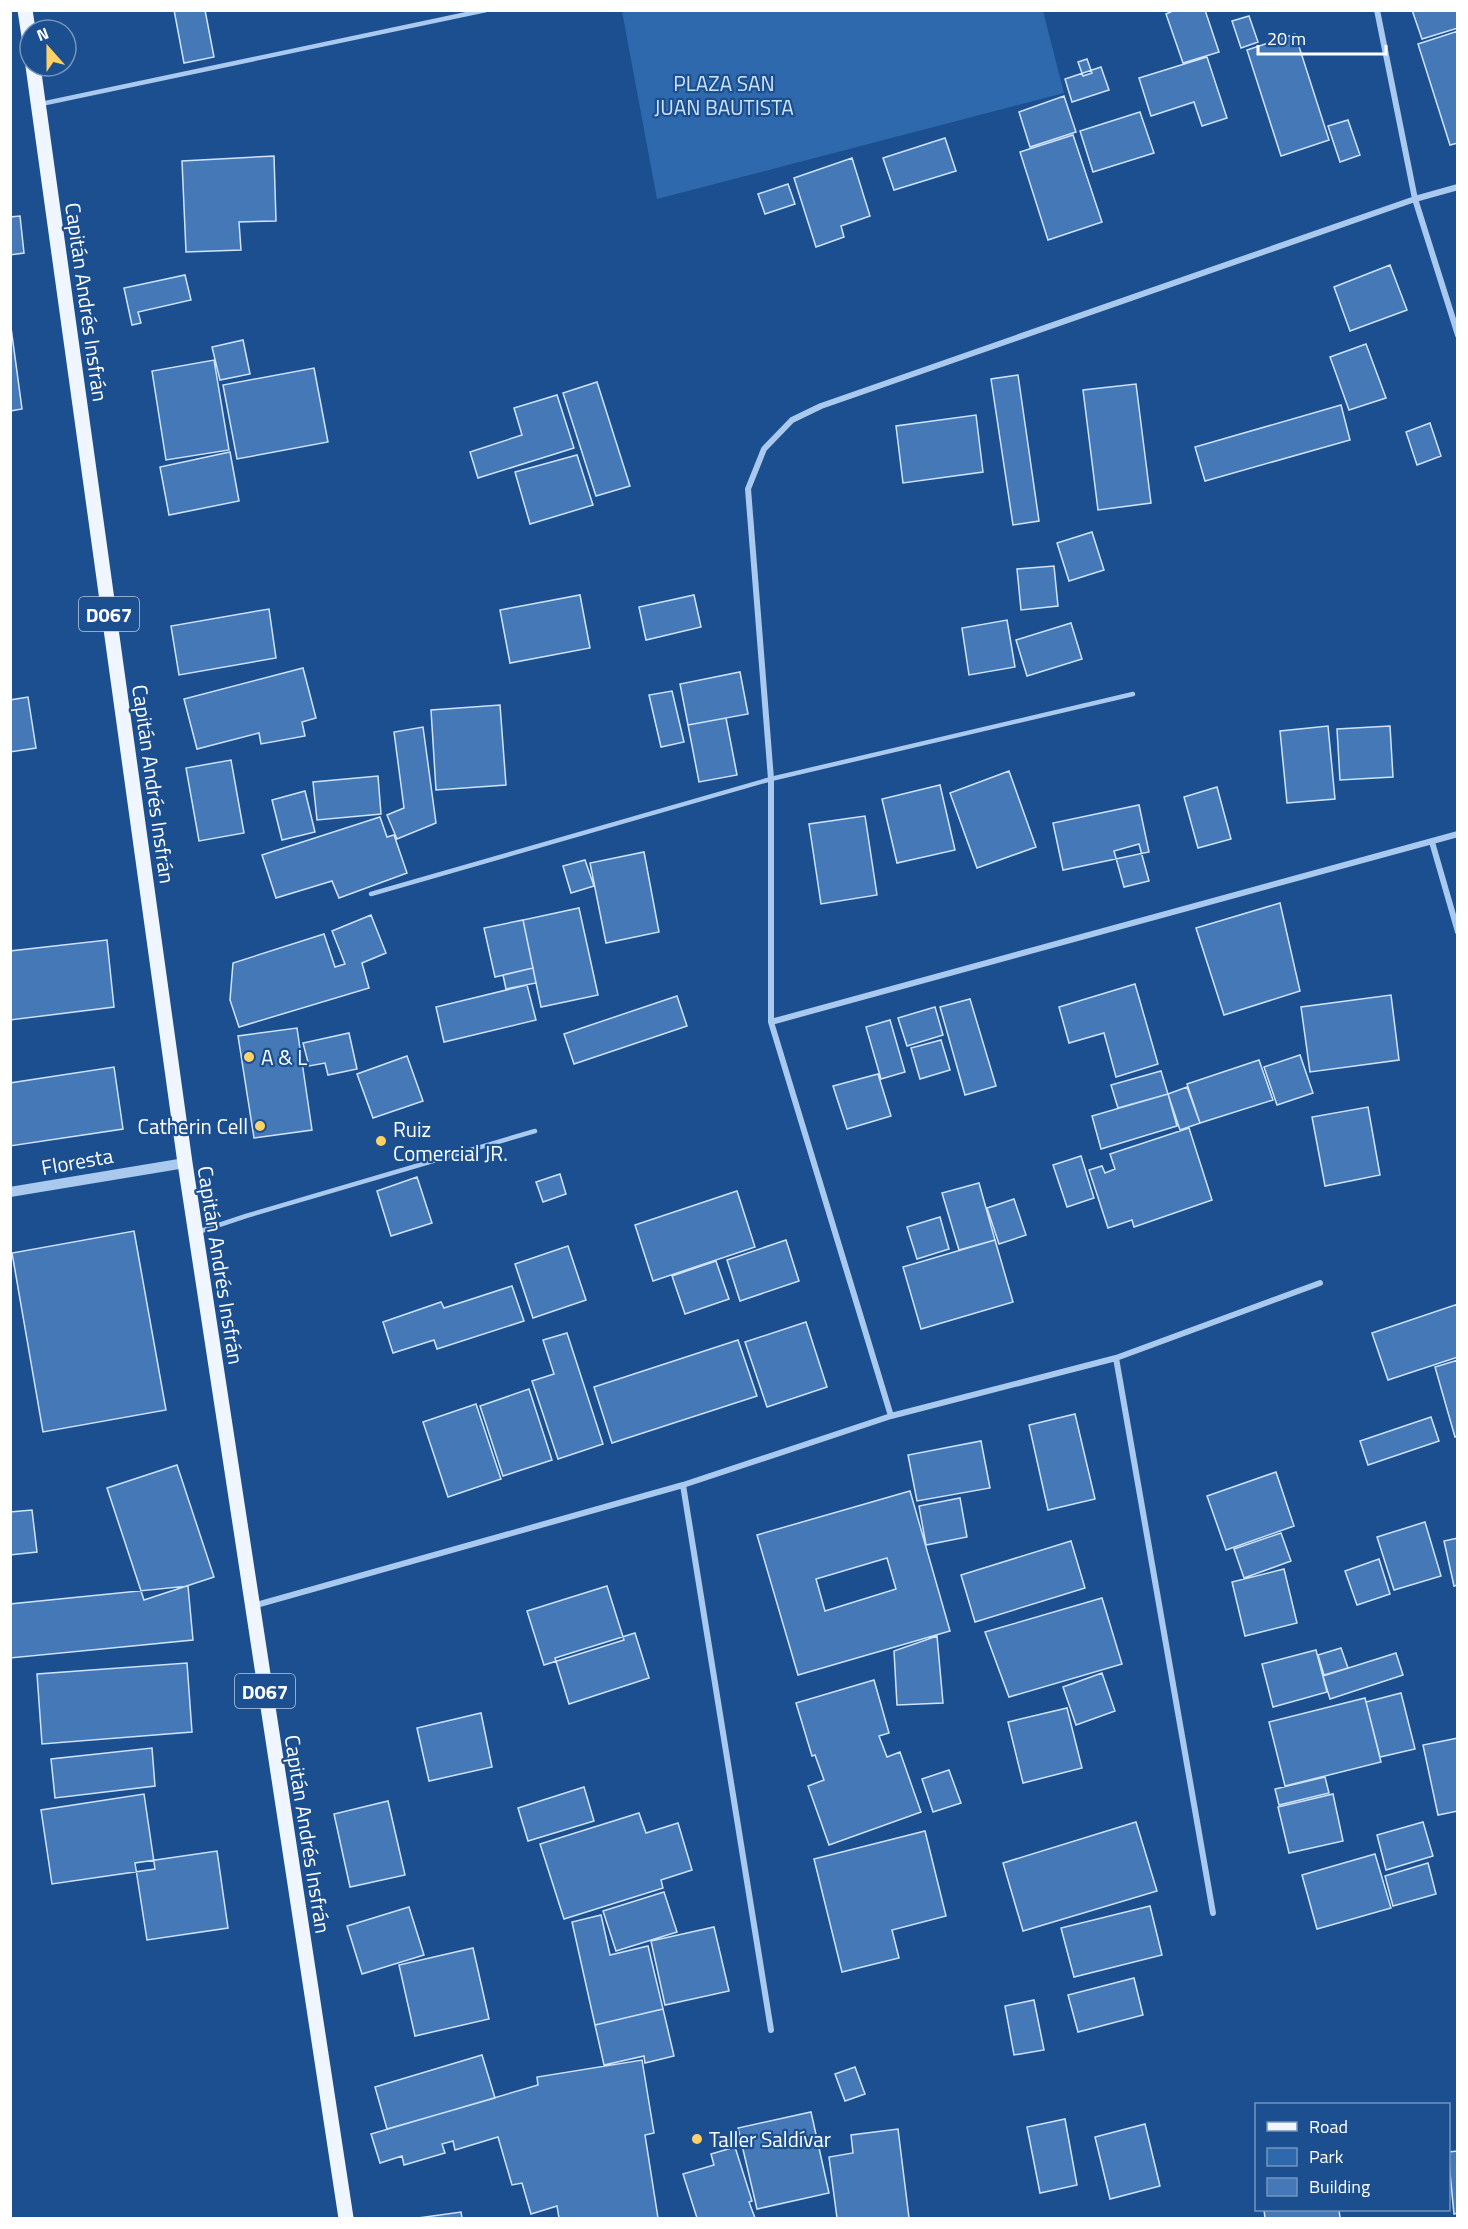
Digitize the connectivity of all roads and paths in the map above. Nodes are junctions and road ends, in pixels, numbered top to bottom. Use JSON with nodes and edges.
{"nodes":[{"id":1,"x":486,"y":10,"type":"edge"},
{"id":2,"x":1377,"y":10,"type":"edge"},
{"id":3,"x":35,"y":78,"type":"edge"},
{"id":4,"x":39,"y":105,"type":"junction"},
{"id":5,"x":1458,"y":187,"type":"edge"},
{"id":6,"x":1415,"y":199,"type":"junction"},
{"id":7,"x":1458,"y":335,"type":"edge"},
{"id":8,"x":1133,"y":694,"type":"dead end"},
{"id":9,"x":771,"y":779,"type":"junction"},
{"id":10,"x":1458,"y":834,"type":"edge"},
{"id":11,"x":1432,"y":842,"type":"junction"},
{"id":12,"x":371,"y":894,"type":"dead end"},
{"id":13,"x":1458,"y":932,"type":"edge"},
{"id":14,"x":771,"y":1022,"type":"junction"},
{"id":15,"x":535,"y":1131,"type":"dead end"},
{"id":16,"x":185,"y":1163,"type":"junction"},
{"id":17,"x":10,"y":1192,"type":"edge"},
{"id":18,"x":195,"y":1233,"type":"junction"},
{"id":19,"x":1320,"y":1283,"type":"dead end"},
{"id":20,"x":1116,"y":1358,"type":"junction"},
{"id":21,"x":891,"y":1416,"type":"junction"},
{"id":22,"x":683,"y":1485,"type":"junction"},
{"id":23,"x":252,"y":1606,"type":"junction"},
{"id":24,"x":1213,"y":1913,"type":"dead end"},
{"id":25,"x":771,"y":2030,"type":"dead end"},
{"id":26,"x":346,"y":2218,"type":"edge"}],
"edges":[{"from":1,"to":4,"type":"lane"},
{"from":2,"to":6,"type":"street"},
{"from":3,"to":4,"type":"main road","name":"Capitán Andrés Insfrán","number":"D067"},
{"from":4,"to":16,"type":"main road","name":"Capitán Andrés Insfrán","number":"D067"},
{"from":5,"to":6,"type":"street"},
{"from":6,"to":7,"type":"street"},
{"from":6,"to":9,"type":"street"},
{"from":8,"to":9,"type":"lane"},
{"from":9,"to":12,"type":"lane"},
{"from":9,"to":14,"type":"street"},
{"from":10,"to":11,"type":"street"},
{"from":11,"to":13,"type":"street"},
{"from":11,"to":14,"type":"street"},
{"from":14,"to":21,"type":"street"},
{"from":15,"to":18,"type":"lane"},
{"from":16,"to":17,"type":"street","name":"Floresta"},
{"from":16,"to":18,"type":"main road","name":"Capitán Andrés Insfrán","number":"D067"},
{"from":18,"to":23,"type":"main road","name":"Capitán Andrés Insfrán","number":"D067"},
{"from":19,"to":20,"type":"street"},
{"from":20,"to":21,"type":"street"},
{"from":20,"to":24,"type":"street"},
{"from":21,"to":22,"type":"street"},
{"from":22,"to":23,"type":"street"},
{"from":22,"to":25,"type":"street"},
{"from":23,"to":26,"type":"main road","name":"Capitán Andrés Insfrán","number":"D067"}]}
